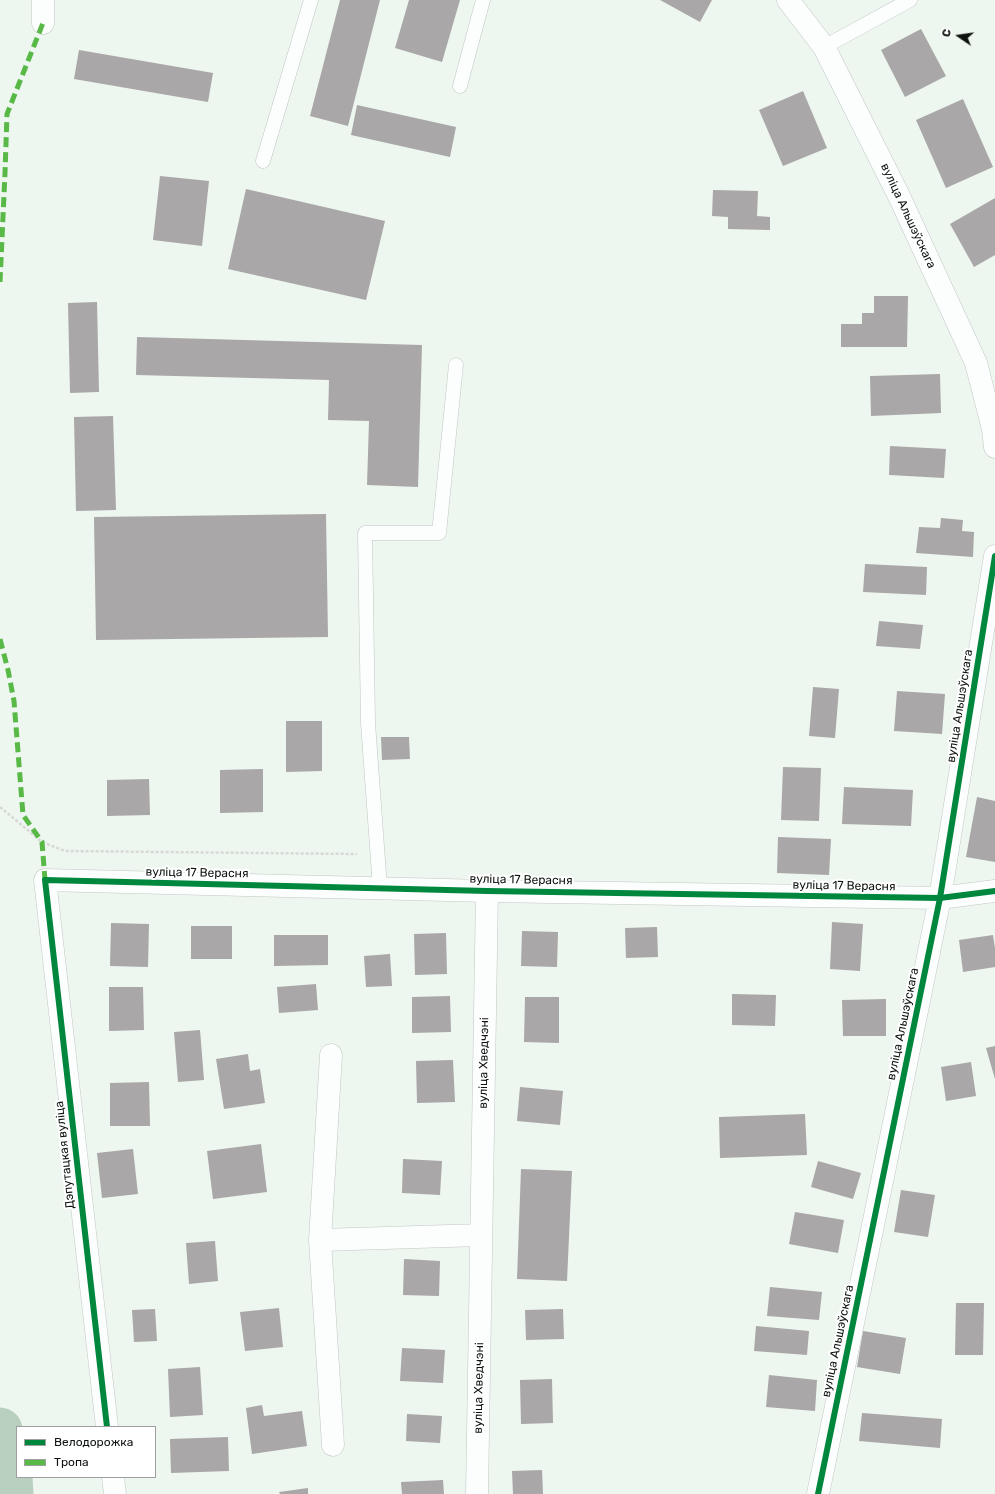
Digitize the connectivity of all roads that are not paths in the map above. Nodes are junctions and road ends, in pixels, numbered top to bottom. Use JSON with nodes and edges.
{"nodes":[{"id":1,"x":43,"y":0,"type":"edge"},
{"id":2,"x":311,"y":0,"type":"edge"},
{"id":3,"x":483,"y":0,"type":"edge"},
{"id":4,"x":788,"y":0,"type":"edge"},
{"id":5,"x":910,"y":0,"type":"edge"},
{"id":6,"x":43,"y":23,"type":"dead end"},
{"id":7,"x":824,"y":47,"type":"junction"},
{"id":8,"x":460,"y":86,"type":"dead end"},
{"id":9,"x":263,"y":161,"type":"dead end"},
{"id":10,"x":456,"y":365,"type":"dead end"},
{"id":11,"x":995,"y":447,"type":"edge"},
{"id":12,"x":995,"y":556,"type":"edge"},
{"id":13,"x":45,"y":880,"type":"joint"},
{"id":14,"x":380,"y":888,"type":"junction"},
{"id":15,"x":486,"y":891,"type":"junction"},
{"id":16,"x":995,"y":891,"type":"edge"},
{"id":17,"x":940,"y":898,"type":"junction"},
{"id":18,"x":331,"y":1055,"type":"dead end"},
{"id":19,"x":481,"y":1235,"type":"junction"},
{"id":20,"x":320,"y":1240,"type":"junction"},
{"id":21,"x":107,"y":1426,"type":"edge"},
{"id":22,"x":333,"y":1445,"type":"dead end"},
{"id":23,"x":113,"y":1478,"type":"edge"},
{"id":24,"x":115,"y":1494,"type":"edge"},
{"id":25,"x":477,"y":1494,"type":"edge"},
{"id":26,"x":818,"y":1494,"type":"edge"}],
"edges":[{"from":1,"to":6,"type":"street"},
{"from":2,"to":9,"type":"lane"},
{"from":3,"to":8,"type":"lane"},
{"from":4,"to":7,"type":"street","name":"вуліца Альшэўскага"},
{"from":5,"to":7,"type":"lane"},
{"from":7,"to":11,"type":"street","name":"вуліца Альшэўскага"},
{"from":10,"to":14,"type":"lane"},
{"from":12,"to":17,"type":"street","name":"вуліца Альшэўскага"},
{"from":13,"to":14,"type":"street","name":"вуліца 17 Верасня"},
{"from":13,"to":21,"type":"street","name":"Дэпутацкая вуліца"},
{"from":14,"to":15,"type":"street","name":"вуліца 17 Верасня"},
{"from":15,"to":17,"type":"street","name":"вуліца 17 Верасня"},
{"from":15,"to":19,"type":"street","name":"вуліца Хведчэні"},
{"from":16,"to":17,"type":"street","name":"вуліца 17 Верасня"},
{"from":17,"to":26,"type":"street","name":"вуліца Альшэўскага"},
{"from":18,"to":20,"type":"street"},
{"from":19,"to":20,"type":"street"},
{"from":19,"to":25,"type":"street","name":"вуліца Хведчэні"},
{"from":20,"to":22,"type":"street"},
{"from":23,"to":24,"type":"street"}]}
